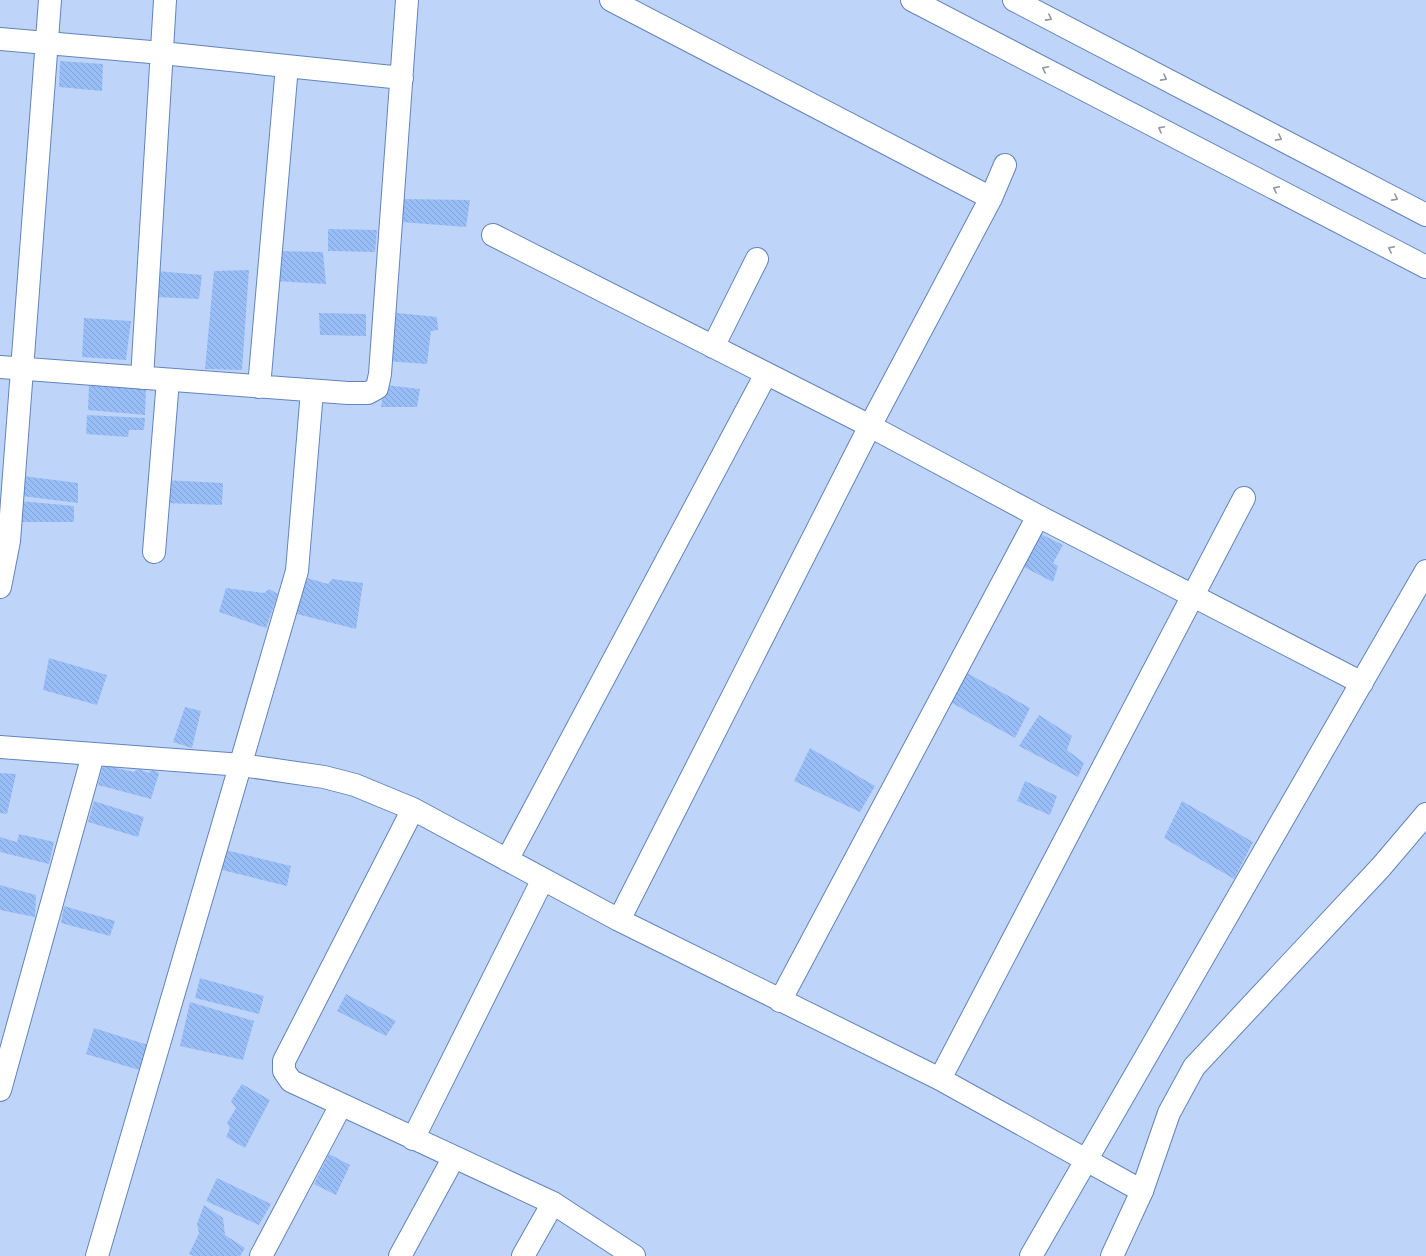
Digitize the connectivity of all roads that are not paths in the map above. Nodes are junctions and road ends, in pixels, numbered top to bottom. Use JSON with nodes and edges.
{"nodes":[{"id":1,"x":50,"y":0,"type":"edge"},
{"id":2,"x":165,"y":0,"type":"edge"},
{"id":3,"x":407,"y":0,"type":"edge"},
{"id":4,"x":612,"y":0,"type":"edge"},
{"id":5,"x":912,"y":0,"type":"edge"},
{"id":6,"x":1014,"y":0,"type":"edge"},
{"id":7,"x":0,"y":39,"type":"edge"},
{"id":8,"x":47,"y":44,"type":"junction"},
{"id":9,"x":162,"y":53,"type":"junction"},
{"id":10,"x":287,"y":66,"type":"junction"},
{"id":11,"x":402,"y":78,"type":"junction"},
{"id":12,"x":1005,"y":165,"type":"dead end"},
{"id":13,"x":991,"y":198,"type":"junction"},
{"id":14,"x":1426,"y":215,"type":"edge"},
{"id":15,"x":493,"y":235,"type":"dead end"},
{"id":16,"x":757,"y":259,"type":"dead end"},
{"id":17,"x":1426,"y":267,"type":"edge"},
{"id":18,"x":713,"y":347,"type":"junction"},
{"id":19,"x":11,"y":368,"type":"edge"},
{"id":20,"x":766,"y":374,"type":"junction"},
{"id":21,"x":142,"y":378,"type":"junction"},
{"id":22,"x":168,"y":380,"type":"junction"},
{"id":23,"x":259,"y":387,"type":"junction"},
{"id":24,"x":312,"y":391,"type":"junction"},
{"id":25,"x":870,"y":426,"type":"junction"},
{"id":26,"x":1244,"y":498,"type":"dead end"},
{"id":27,"x":1038,"y":516,"type":"junction"},
{"id":28,"x":154,"y":552,"type":"dead end"},
{"id":29,"x":1426,"y":571,"type":"edge"},
{"id":30,"x":0,"y":587,"type":"edge"},
{"id":31,"x":1193,"y":595,"type":"junction"},
{"id":32,"x":1362,"y":683,"type":"junction"},
{"id":33,"x":0,"y":747,"type":"edge"},
{"id":34,"x":93,"y":755,"type":"junction"},
{"id":35,"x":242,"y":765,"type":"junction"},
{"id":36,"x":413,"y":810,"type":"junction"},
{"id":37,"x":1426,"y":814,"type":"edge"},
{"id":38,"x":507,"y":860,"type":"junction"},
{"id":39,"x":543,"y":879,"type":"junction"},
{"id":40,"x":619,"y":920,"type":"junction"},
{"id":41,"x":780,"y":1001,"type":"junction"},
{"id":42,"x":940,"y":1079,"type":"junction"},
{"id":43,"x":0,"y":1090,"type":"edge"},
{"id":44,"x":341,"y":1105,"type":"junction"},
{"id":45,"x":413,"y":1139,"type":"junction"},
{"id":46,"x":454,"y":1157,"type":"junction"},
{"id":47,"x":1087,"y":1160,"type":"junction"},
{"id":48,"x":1142,"y":1191,"type":"junction"},
{"id":49,"x":553,"y":1203,"type":"junction"},
{"id":50,"x":97,"y":1256,"type":"edge"},
{"id":51,"x":261,"y":1256,"type":"edge"},
{"id":52,"x":400,"y":1256,"type":"edge"},
{"id":53,"x":523,"y":1256,"type":"edge"},
{"id":54,"x":634,"y":1256,"type":"edge"},
{"id":55,"x":1031,"y":1256,"type":"edge"},
{"id":56,"x":1112,"y":1256,"type":"edge"}],
"edges":[{"from":1,"to":8,"type":"street"},
{"from":2,"to":9,"type":"street"},
{"from":3,"to":11,"type":"street"},
{"from":4,"to":13,"type":"street"},
{"from":17,"to":5,"type":"street","one_way":true},
{"from":6,"to":14,"type":"street","one_way":true},
{"from":7,"to":8,"type":"street"},
{"from":8,"to":9,"type":"street"},
{"from":8,"to":19,"type":"street"},
{"from":9,"to":10,"type":"street"},
{"from":9,"to":21,"type":"street"},
{"from":10,"to":11,"type":"street"},
{"from":10,"to":23,"type":"street"},
{"from":11,"to":24,"type":"street"},
{"from":12,"to":13,"type":"street"},
{"from":13,"to":25,"type":"street"},
{"from":15,"to":18,"type":"street"},
{"from":16,"to":18,"type":"street"},
{"from":18,"to":20,"type":"street"},
{"from":19,"to":21,"type":"street"},
{"from":19,"to":30,"type":"street"},
{"from":20,"to":25,"type":"street"},
{"from":20,"to":38,"type":"street"},
{"from":21,"to":22,"type":"street"},
{"from":22,"to":23,"type":"street"},
{"from":22,"to":28,"type":"street"},
{"from":23,"to":24,"type":"street"},
{"from":24,"to":35,"type":"street"},
{"from":25,"to":27,"type":"street"},
{"from":25,"to":40,"type":"street"},
{"from":26,"to":31,"type":"street"},
{"from":27,"to":31,"type":"street"},
{"from":27,"to":41,"type":"street"},
{"from":29,"to":32,"type":"street"},
{"from":31,"to":32,"type":"street"},
{"from":31,"to":42,"type":"street"},
{"from":32,"to":47,"type":"street"},
{"from":33,"to":34,"type":"street"},
{"from":34,"to":35,"type":"street"},
{"from":34,"to":43,"type":"street"},
{"from":35,"to":36,"type":"street"},
{"from":35,"to":50,"type":"street"},
{"from":36,"to":38,"type":"street"},
{"from":36,"to":44,"type":"street"},
{"from":37,"to":48,"type":"street"},
{"from":38,"to":39,"type":"street"},
{"from":39,"to":40,"type":"street"},
{"from":39,"to":45,"type":"street"},
{"from":40,"to":41,"type":"street"},
{"from":41,"to":42,"type":"street"},
{"from":42,"to":47,"type":"street"},
{"from":44,"to":45,"type":"street"},
{"from":44,"to":51,"type":"street"},
{"from":45,"to":46,"type":"street"},
{"from":46,"to":49,"type":"street"},
{"from":46,"to":52,"type":"street"},
{"from":47,"to":48,"type":"street"},
{"from":47,"to":55,"type":"street"},
{"from":48,"to":56,"type":"street"},
{"from":49,"to":53,"type":"street"},
{"from":49,"to":54,"type":"street"}]}
